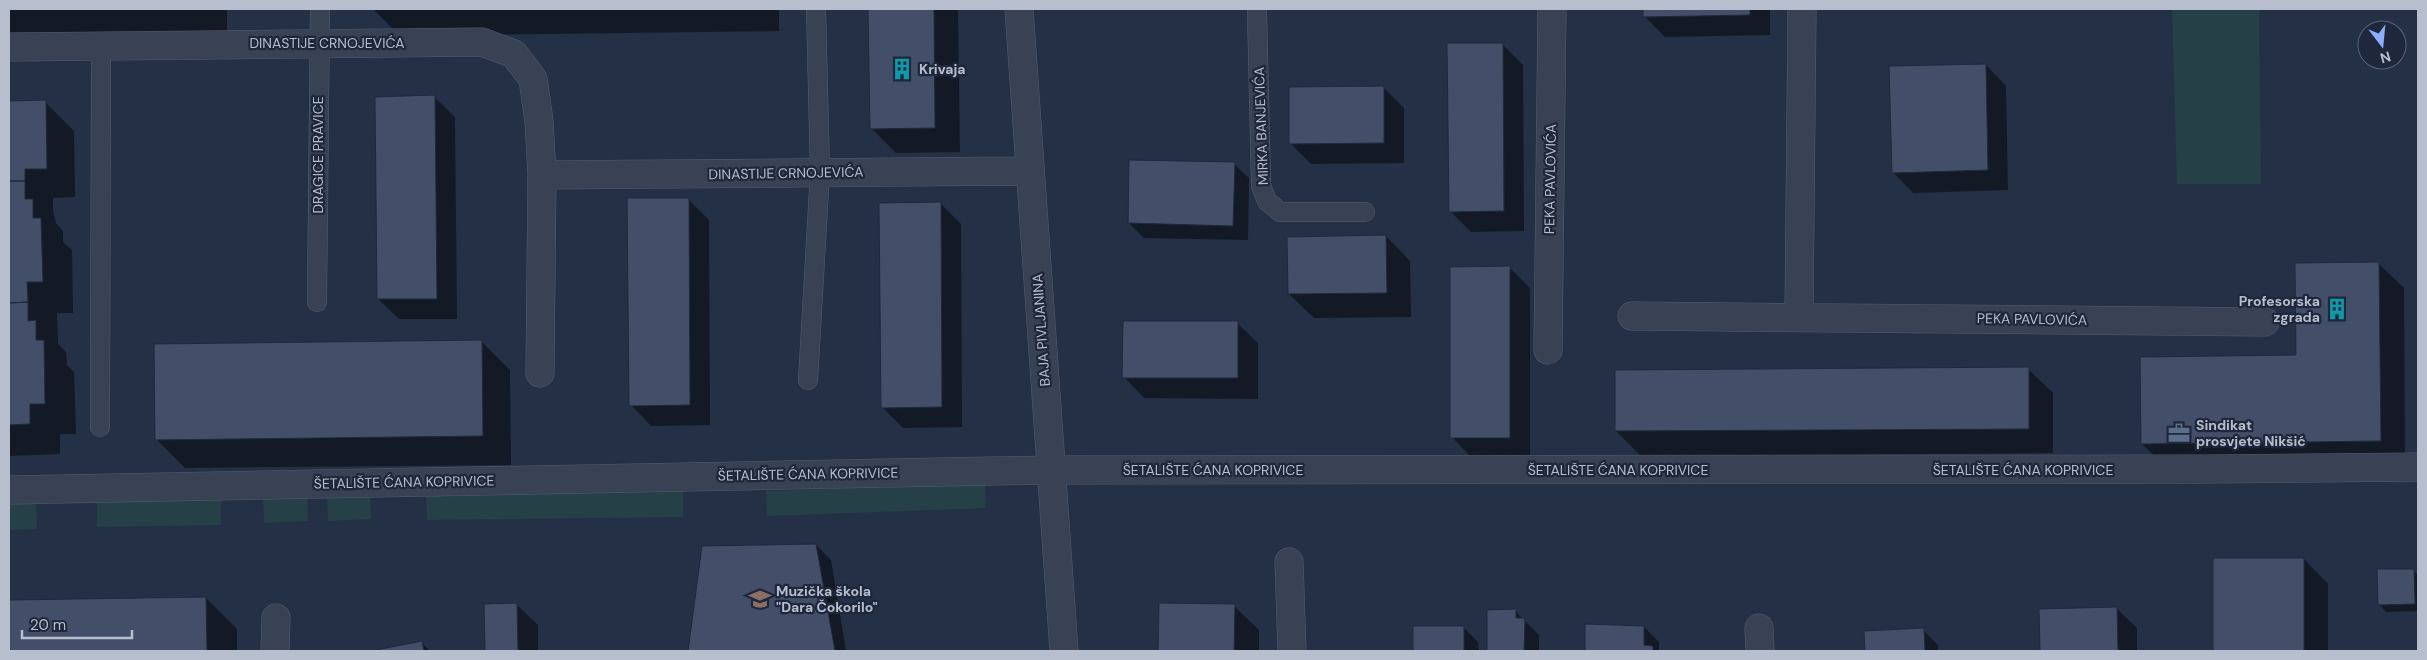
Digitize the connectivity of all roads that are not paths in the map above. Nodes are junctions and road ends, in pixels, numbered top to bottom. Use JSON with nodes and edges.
{"nodes":[{"id":1,"x":320,"y":9,"type":"edge"},
{"id":2,"x":816,"y":9,"type":"edge"},
{"id":3,"x":1019,"y":9,"type":"edge"},
{"id":4,"x":1257,"y":9,"type":"edge"},
{"id":5,"x":1552,"y":9,"type":"edge"},
{"id":6,"x":1802,"y":9,"type":"edge"},
{"id":7,"x":318,"y":43,"type":"junction"},
{"id":8,"x":101,"y":45,"type":"junction"},
{"id":9,"x":9,"y":47,"type":"edge"},
{"id":10,"x":1030,"y":171,"type":"junction"},
{"id":11,"x":820,"y":172,"type":"junction"},
{"id":12,"x":542,"y":175,"type":"junction"},
{"id":13,"x":1365,"y":212,"type":"dead end"},
{"id":14,"x":317,"y":302,"type":"dead end"},
{"id":15,"x":1632,"y":316,"type":"dead end"},
{"id":16,"x":1799,"y":316,"type":"junction"},
{"id":17,"x":2265,"y":322,"type":"dead end"},
{"id":18,"x":1548,"y":350,"type":"dead end"},
{"id":19,"x":540,"y":373,"type":"dead end"},
{"id":20,"x":808,"y":380,"type":"dead end"},
{"id":21,"x":100,"y":427,"type":"dead end"},
{"id":22,"x":2418,"y":467,"type":"edge"},
{"id":23,"x":1050,"y":470,"type":"junction"},
{"id":24,"x":9,"y":490,"type":"edge"},
{"id":25,"x":1289,"y":562,"type":"dead end"},
{"id":26,"x":276,"y":618,"type":"dead end"},
{"id":27,"x":274,"y":651,"type":"edge"},
{"id":28,"x":1064,"y":651,"type":"edge"},
{"id":29,"x":1292,"y":651,"type":"edge"}],
"edges":[{"from":1,"to":7,"type":"lane","name":"DRAGICE PRAVICE"},
{"from":2,"to":11,"type":"lane"},
{"from":3,"to":10,"type":"street","name":"BAJA PIVLJANINA"},
{"from":4,"to":13,"type":"lane","name":"MIRKA BANJEVIĆA"},
{"from":5,"to":18,"type":"street","name":"PEKA PAVLOVIĆA"},
{"from":6,"to":16,"type":"street"},
{"from":7,"to":8,"type":"street","name":"DINASTIJE CRNOJEVIĆA"},
{"from":7,"to":12,"type":"street","name":"DINASTIJE CRNOJEVIĆA"},
{"from":7,"to":14,"type":"lane","name":"DRAGICE PRAVICE"},
{"from":8,"to":9,"type":"street","name":"DINASTIJE CRNOJEVIĆA"},
{"from":8,"to":21,"type":"lane"},
{"from":10,"to":11,"type":"street","name":"DINASTIJE CRNOJEVIĆA"},
{"from":10,"to":23,"type":"street","name":"BAJA PIVLJANINA"},
{"from":11,"to":12,"type":"street","name":"DINASTIJE CRNOJEVIĆA"},
{"from":11,"to":20,"type":"lane"},
{"from":12,"to":19,"type":"street","name":"DINASTIJE CRNOJEVIĆA"},
{"from":15,"to":16,"type":"street","name":"PEKA PAVLOVIĆA"},
{"from":16,"to":17,"type":"street","name":"PEKA PAVLOVIĆA"},
{"from":22,"to":23,"type":"street","name":"ŠETALIŠTE ĆANA KOPRIVICE"},
{"from":23,"to":24,"type":"street","name":"ŠETALIŠTE ĆANA KOPRIVICE"},
{"from":23,"to":28,"type":"street","name":"BAJA PIVLJANINA"},
{"from":25,"to":29,"type":"street"},
{"from":26,"to":27,"type":"street"}]}
